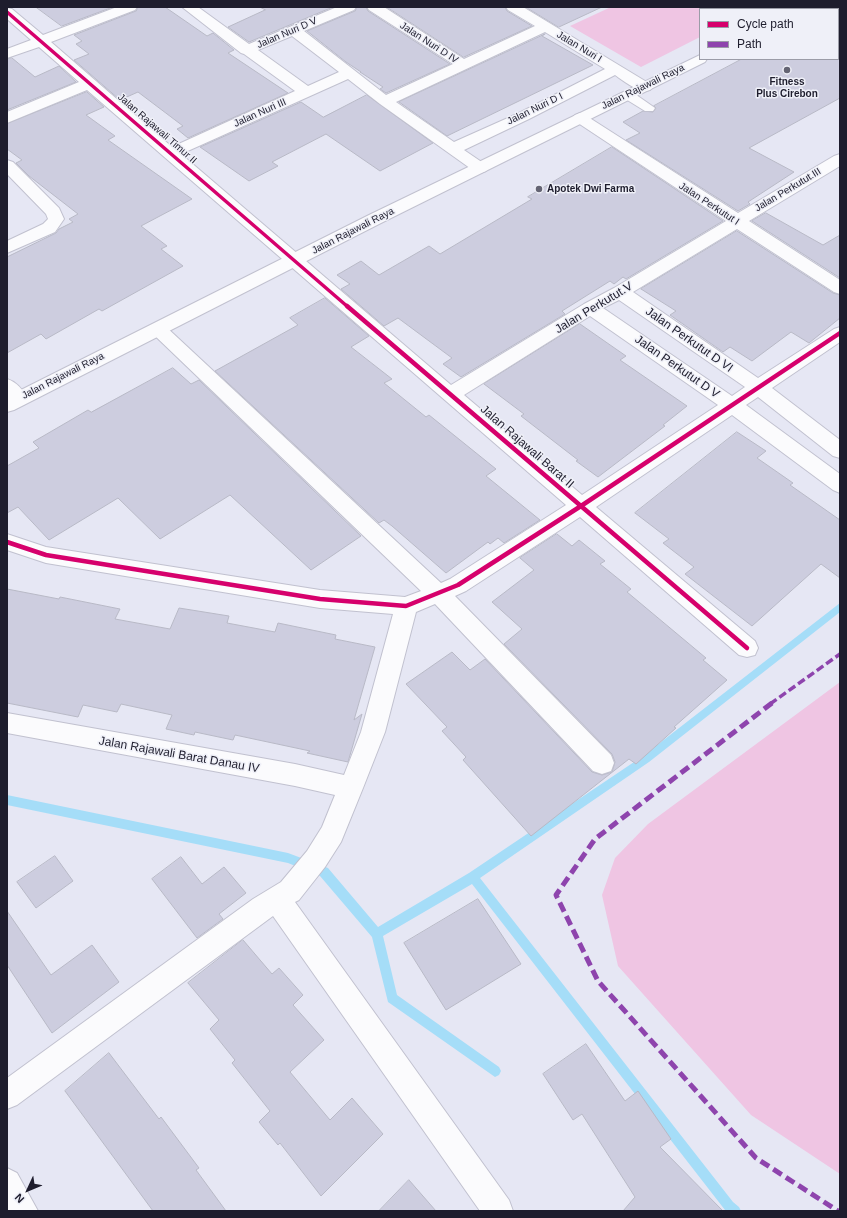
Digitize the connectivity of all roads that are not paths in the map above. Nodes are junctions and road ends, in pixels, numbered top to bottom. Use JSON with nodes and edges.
{"nodes":[{"id":1,"x":130,"y":7,"type":"edge"},
{"id":2,"x":189,"y":7,"type":"edge"},
{"id":3,"x":349,"y":7,"type":"edge"},
{"id":4,"x":374,"y":7,"type":"edge"},
{"id":5,"x":395,"y":7,"type":"edge"},
{"id":6,"x":513,"y":7,"type":"edge"},
{"id":7,"x":7,"y":12,"type":"edge"},
{"id":8,"x":546,"y":26,"type":"junction"},
{"id":9,"x":294,"y":30,"type":"junction"},
{"id":10,"x":41,"y":41,"type":"junction"},
{"id":11,"x":246,"y":50,"type":"junction"},
{"id":12,"x":7,"y":54,"type":"edge"},
{"id":13,"x":699,"y":60,"type":"edge"},
{"id":14,"x":470,"y":62,"type":"junction"},
{"id":15,"x":616,"y":69,"type":"junction"},
{"id":16,"x":349,"y":73,"type":"junction"},
{"id":17,"x":90,"y":83,"type":"junction"},
{"id":18,"x":645,"y":87,"type":"junction"},
{"id":19,"x":306,"y":92,"type":"junction"},
{"id":20,"x":628,"y":95,"type":"junction"},
{"id":21,"x":385,"y":101,"type":"junction"},
{"id":22,"x":649,"y":108,"type":"dead end"},
{"id":23,"x":7,"y":118,"type":"edge"},
{"id":24,"x":580,"y":118,"type":"junction"},
{"id":25,"x":453,"y":149,"type":"junction"},
{"id":26,"x":171,"y":154,"type":"junction"},
{"id":27,"x":840,"y":159,"type":"edge"},
{"id":28,"x":7,"y":165,"type":"edge"},
{"id":29,"x":480,"y":168,"type":"junction"},
{"id":30,"x":736,"y":221,"type":"junction"},
{"id":31,"x":7,"y":228,"type":"edge"},
{"id":32,"x":14,"y":244,"type":"edge"},
{"id":33,"x":295,"y":260,"type":"junction"},
{"id":34,"x":840,"y":288,"type":"edge"},
{"id":35,"x":620,"y":292,"type":"junction"},
{"id":36,"x":590,"y":308,"type":"junction"},
{"id":37,"x":158,"y":329,"type":"junction"},
{"id":38,"x":840,"y":333,"type":"edge"},
{"id":39,"x":759,"y":388,"type":"junction"},
{"id":40,"x":451,"y":394,"type":"junction"},
{"id":41,"x":11,"y":397,"type":"edge"},
{"id":42,"x":732,"y":406,"type":"junction"},
{"id":43,"x":840,"y":451,"type":"edge"},
{"id":44,"x":840,"y":485,"type":"edge"},
{"id":45,"x":581,"y":506,"type":"junction"},
{"id":46,"x":7,"y":542,"type":"edge"},
{"id":47,"x":439,"y":594,"type":"junction"},
{"id":48,"x":406,"y":606,"type":"junction"},
{"id":49,"x":747,"y":648,"type":"dead end"},
{"id":50,"x":7,"y":723,"type":"edge"},
{"id":51,"x":602,"y":763,"type":"dead end"},
{"id":52,"x":351,"y":788,"type":"junction"},
{"id":53,"x":283,"y":895,"type":"junction"},
{"id":54,"x":7,"y":1095,"type":"edge"},
{"id":55,"x":7,"y":1183,"type":"edge"},
{"id":56,"x":23,"y":1211,"type":"edge"},
{"id":57,"x":498,"y":1211,"type":"edge"}],
"edges":[{"from":1,"to":10,"type":"street"},
{"from":2,"to":11,"type":"street"},
{"from":3,"to":9,"type":"street","name":"Jalan Nuri D V"},
{"from":4,"to":14,"type":"street","name":"Jalan Nuri D IV"},
{"from":5,"to":14,"type":"street"},
{"from":6,"to":8,"type":"street","name":"Jalan Nuri I"},
{"from":7,"to":10,"type":"street","name":"Jalan Rajawali Timur II"},
{"from":8,"to":14,"type":"street"},
{"from":8,"to":15,"type":"street","name":"Jalan Nuri I"},
{"from":9,"to":11,"type":"street","name":"Jalan Nuri D V"},
{"from":9,"to":16,"type":"street"},
{"from":10,"to":12,"type":"street"},
{"from":10,"to":17,"type":"street","name":"Jalan Rajawali Timur II"},
{"from":11,"to":19,"type":"street"},
{"from":13,"to":18,"type":"street","name":"Jalan Rajawali Raya"},
{"from":14,"to":21,"type":"street"},
{"from":15,"to":18,"type":"street","name":"Jalan Nuri I"},
{"from":15,"to":25,"type":"street","name":"Jalan Nuri D I"},
{"from":16,"to":19,"type":"street","name":"Jalan Nuri III"},
{"from":16,"to":21,"type":"street"},
{"from":17,"to":23,"type":"street"},
{"from":17,"to":26,"type":"street","name":"Jalan Rajawali Timur II"},
{"from":18,"to":20,"type":"street","name":"Jalan Rajawali Raya"},
{"from":19,"to":26,"type":"street","name":"Jalan Nuri III"},
{"from":20,"to":22,"type":"lane"},
{"from":20,"to":24,"type":"street","name":"Jalan Rajawali Raya"},
{"from":21,"to":25,"type":"street"},
{"from":24,"to":29,"type":"street","name":"Jalan Rajawali Raya"},
{"from":24,"to":30,"type":"street","name":"Jalan Perkutut I"},
{"from":25,"to":29,"type":"street"},
{"from":26,"to":33,"type":"street","name":"Jalan Rajawali Timur II"},
{"from":27,"to":30,"type":"street","name":"Jalan Perkutut.III"},
{"from":28,"to":32,"type":"street"},
{"from":29,"to":33,"type":"street","name":"Jalan Rajawali Raya"},
{"from":30,"to":34,"type":"street","name":"Jalan Perkutut I"},
{"from":30,"to":35,"type":"street","name":"Jalan Perkutut.V"},
{"from":31,"to":32,"type":"street"},
{"from":33,"to":37,"type":"street","name":"Jalan Rajawali Raya"},
{"from":33,"to":40,"type":"street","name":"Jalan Rajawali Barat II"},
{"from":35,"to":36,"type":"street","name":"Jalan Perkutut.V"},
{"from":35,"to":39,"type":"street","name":"Jalan Perkutut D VI"},
{"from":36,"to":40,"type":"street","name":"Jalan Perkutut.V"},
{"from":36,"to":42,"type":"street","name":"Jalan Perkutut D V"},
{"from":37,"to":41,"type":"street","name":"Jalan Rajawali Raya"},
{"from":37,"to":47,"type":"street"},
{"from":38,"to":39,"type":"street"},
{"from":39,"to":42,"type":"street"},
{"from":39,"to":43,"type":"street"},
{"from":40,"to":45,"type":"street","name":"Jalan Rajawali Barat II"},
{"from":42,"to":44,"type":"street","name":"Jalan Perkutut D V"},
{"from":42,"to":45,"type":"street"},
{"from":45,"to":47,"type":"street"},
{"from":45,"to":49,"type":"street","name":"Jalan Rajawali Barat II"},
{"from":46,"to":48,"type":"street"},
{"from":47,"to":48,"type":"street"},
{"from":47,"to":51,"type":"street"},
{"from":48,"to":52,"type":"street"},
{"from":50,"to":52,"type":"street","name":"Jalan Rajawali Barat Danau IV"},
{"from":52,"to":53,"type":"street"},
{"from":53,"to":54,"type":"street"},
{"from":53,"to":57,"type":"street"},
{"from":55,"to":56,"type":"street"}]}
